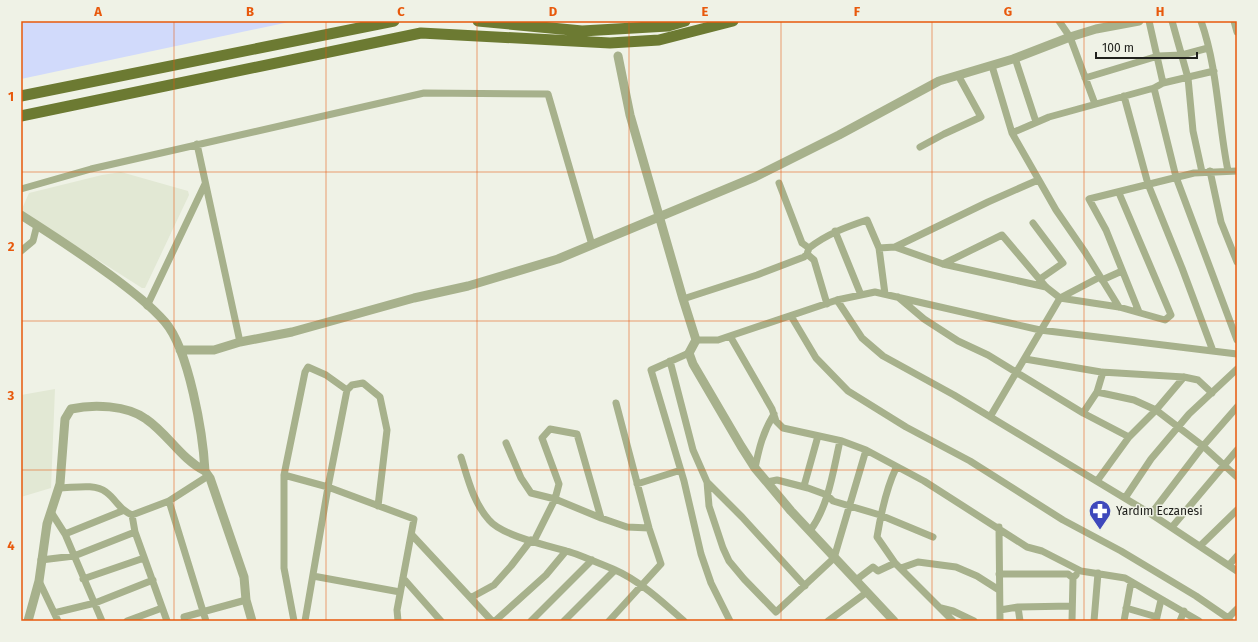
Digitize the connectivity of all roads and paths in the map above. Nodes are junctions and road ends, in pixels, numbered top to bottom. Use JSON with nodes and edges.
{"nodes":[{"id":1,"x":394,"y":21,"type":"edge"},
{"id":2,"x":478,"y":21,"type":"edge"},
{"id":3,"x":685,"y":21,"type":"edge"},
{"id":4,"x":733,"y":21,"type":"edge"},
{"id":5,"x":1059,"y":21,"type":"edge"},
{"id":6,"x":1139,"y":21,"type":"edge"},
{"id":7,"x":1149,"y":21,"type":"edge"},
{"id":8,"x":1172,"y":21,"type":"edge"},
{"id":9,"x":1201,"y":21,"type":"edge"},
{"id":10,"x":1234,"y":21,"type":"edge"},
{"id":11,"x":1237,"y":32,"type":"edge"},
{"id":12,"x":1070,"y":37,"type":"junction"},
{"id":13,"x":1208,"y":48,"type":"junction"},
{"id":14,"x":1182,"y":55,"type":"junction"},
{"id":15,"x":618,"y":56,"type":"dead end"},
{"id":16,"x":1158,"y":56,"type":"junction"},
{"id":17,"x":1016,"y":58,"type":"junction"},
{"id":18,"x":992,"y":66,"type":"junction"},
{"id":19,"x":1214,"y":71,"type":"junction"},
{"id":20,"x":958,"y":75,"type":"junction"},
{"id":21,"x":1085,"y":78,"type":"junction"},
{"id":22,"x":1188,"y":78,"type":"junction"},
{"id":23,"x":1163,"y":83,"type":"junction"},
{"id":24,"x":1154,"y":88,"type":"junction"},
{"id":25,"x":21,"y":96,"type":"edge"},
{"id":26,"x":1124,"y":96,"type":"junction"},
{"id":27,"x":1095,"y":104,"type":"junction"},
{"id":28,"x":21,"y":116,"type":"edge"},
{"id":29,"x":1036,"y":122,"type":"junction"},
{"id":30,"x":1012,"y":133,"type":"junction"},
{"id":31,"x":198,"y":144,"type":"junction"},
{"id":32,"x":920,"y":147,"type":"dead end"},
{"id":33,"x":1210,"y":171,"type":"junction"},
{"id":34,"x":1228,"y":171,"type":"junction"},
{"id":35,"x":1237,"y":171,"type":"edge"},
{"id":36,"x":1202,"y":172,"type":"junction"},
{"id":37,"x":1176,"y":177,"type":"junction"},
{"id":38,"x":1038,"y":180,"type":"junction"},
{"id":39,"x":779,"y":183,"type":"dead end"},
{"id":40,"x":205,"y":184,"type":"junction"},
{"id":41,"x":1148,"y":184,"type":"junction"},
{"id":42,"x":21,"y":189,"type":"edge"},
{"id":43,"x":1119,"y":193,"type":"junction"},
{"id":44,"x":21,"y":215,"type":"edge"},
{"id":45,"x":659,"y":217,"type":"junction"},
{"id":46,"x":1033,"y":223,"type":"dead end"},
{"id":47,"x":37,"y":225,"type":"junction"},
{"id":48,"x":835,"y":231,"type":"junction"},
{"id":49,"x":592,"y":245,"type":"junction"},
{"id":50,"x":880,"y":248,"type":"junction"},
{"id":51,"x":895,"y":248,"type":"junction"},
{"id":52,"x":21,"y":251,"type":"edge"},
{"id":53,"x":808,"y":251,"type":"junction"},
{"id":54,"x":1237,"y":262,"type":"edge"},
{"id":55,"x":943,"y":264,"type":"junction"},
{"id":56,"x":1122,"y":271,"type":"junction"},
{"id":57,"x":1101,"y":278,"type":"junction"},
{"id":58,"x":1040,"y":279,"type":"junction"},
{"id":59,"x":1046,"y":287,"type":"junction"},
{"id":60,"x":886,"y":294,"type":"junction"},
{"id":61,"x":861,"y":295,"type":"junction"},
{"id":62,"x":898,"y":297,"type":"junction"},
{"id":63,"x":1060,"y":298,"type":"junction"},
{"id":64,"x":682,"y":299,"type":"junction"},
{"id":65,"x":837,"y":300,"type":"junction"},
{"id":66,"x":827,"y":304,"type":"junction"},
{"id":67,"x":147,"y":306,"type":"junction"},
{"id":68,"x":1119,"y":307,"type":"junction"},
{"id":69,"x":1139,"y":312,"type":"junction"},
{"id":70,"x":791,"y":316,"type":"junction"},
{"id":71,"x":1040,"y":330,"type":"junction"},
{"id":72,"x":730,"y":336,"type":"junction"},
{"id":73,"x":696,"y":340,"type":"junction"},
{"id":74,"x":1237,"y":340,"type":"edge"},
{"id":75,"x":240,"y":342,"type":"junction"},
{"id":76,"x":180,"y":350,"type":"junction"},
{"id":77,"x":1213,"y":351,"type":"junction"},
{"id":78,"x":689,"y":353,"type":"junction"},
{"id":79,"x":1237,"y":354,"type":"edge"},
{"id":80,"x":1025,"y":359,"type":"junction"},
{"id":81,"x":670,"y":361,"type":"junction"},
{"id":82,"x":1237,"y":369,"type":"edge"},
{"id":83,"x":1018,"y":372,"type":"junction"},
{"id":84,"x":1103,"y":372,"type":"junction"},
{"id":85,"x":1184,"y":378,"type":"junction"},
{"id":86,"x":347,"y":390,"type":"junction"},
{"id":87,"x":1097,"y":392,"type":"junction"},
{"id":88,"x":1212,"y":394,"type":"junction"},
{"id":89,"x":616,"y":403,"type":"dead end"},
{"id":90,"x":1237,"y":407,"type":"edge"},
{"id":91,"x":1156,"y":410,"type":"junction"},
{"id":92,"x":1083,"y":413,"type":"junction"},
{"id":93,"x":774,"y":414,"type":"junction"},
{"id":94,"x":990,"y":417,"type":"junction"},
{"id":95,"x":1178,"y":428,"type":"junction"},
{"id":96,"x":818,"y":436,"type":"junction"},
{"id":97,"x":1129,"y":437,"type":"junction"},
{"id":98,"x":840,"y":441,"type":"junction"},
{"id":99,"x":506,"y":443,"type":"dead end"},
{"id":100,"x":1203,"y":446,"type":"junction"},
{"id":101,"x":866,"y":450,"type":"junction"},
{"id":102,"x":1237,"y":450,"type":"edge"},
{"id":103,"x":461,"y":457,"type":"dead end"},
{"id":104,"x":1224,"y":465,"type":"junction"},
{"id":105,"x":755,"y":468,"type":"junction"},
{"id":106,"x":896,"y":468,"type":"junction"},
{"id":107,"x":681,"y":470,"type":"junction"},
{"id":108,"x":207,"y":473,"type":"junction"},
{"id":109,"x":284,"y":475,"type":"junction"},
{"id":110,"x":1237,"y":476,"type":"edge"},
{"id":111,"x":1097,"y":481,"type":"junction"},
{"id":112,"x":707,"y":482,"type":"junction"},
{"id":113,"x":767,"y":482,"type":"junction"},
{"id":114,"x":637,"y":484,"type":"junction"},
{"id":115,"x":804,"y":486,"type":"junction"},
{"id":116,"x":328,"y":487,"type":"junction"},
{"id":117,"x":59,"y":488,"type":"junction"},
{"id":118,"x":827,"y":495,"type":"junction"},
{"id":119,"x":1125,"y":498,"type":"junction"},
{"id":120,"x":555,"y":499,"type":"junction"},
{"id":121,"x":169,"y":501,"type":"junction"},
{"id":122,"x":378,"y":506,"type":"junction"},
{"id":123,"x":850,"y":506,"type":"junction"},
{"id":124,"x":1237,"y":510,"type":"edge"},
{"id":125,"x":122,"y":511,"type":"junction"},
{"id":126,"x":51,"y":512,"type":"junction"},
{"id":127,"x":1151,"y":514,"type":"junction"},
{"id":128,"x":132,"y":515,"type":"junction"},
{"id":129,"x":880,"y":515,"type":"junction"},
{"id":130,"x":601,"y":518,"type":"junction"},
{"id":131,"x":998,"y":527,"type":"junction"},
{"id":132,"x":1172,"y":527,"type":"junction"},
{"id":133,"x":649,"y":528,"type":"junction"},
{"id":134,"x":810,"y":531,"type":"junction"},
{"id":135,"x":135,"y":532,"type":"junction"},
{"id":136,"x":65,"y":534,"type":"junction"},
{"id":137,"x":412,"y":535,"type":"junction"},
{"id":138,"x":933,"y":537,"type":"dead end"},
{"id":139,"x":532,"y":541,"type":"junction"},
{"id":140,"x":1200,"y":546,"type":"junction"},
{"id":141,"x":566,"y":551,"type":"junction"},
{"id":142,"x":74,"y":556,"type":"junction"},
{"id":143,"x":1237,"y":556,"type":"edge"},
{"id":144,"x":144,"y":558,"type":"junction"},
{"id":145,"x":834,"y":558,"type":"junction"},
{"id":146,"x":41,"y":560,"type":"junction"},
{"id":147,"x":592,"y":560,"type":"junction"},
{"id":148,"x":898,"y":565,"type":"junction"},
{"id":149,"x":1229,"y":565,"type":"junction"},
{"id":150,"x":615,"y":570,"type":"junction"},
{"id":151,"x":1081,"y":571,"type":"junction"},
{"id":152,"x":1237,"y":571,"type":"edge"},
{"id":153,"x":1098,"y":573,"type":"junction"},
{"id":154,"x":999,"y":574,"type":"junction"},
{"id":155,"x":313,"y":576,"type":"junction"},
{"id":156,"x":403,"y":578,"type":"junction"},
{"id":157,"x":1073,"y":578,"type":"junction"},
{"id":158,"x":83,"y":579,"type":"junction"},
{"id":159,"x":153,"y":580,"type":"junction"},
{"id":160,"x":856,"y":580,"type":"junction"},
{"id":161,"x":39,"y":581,"type":"junction"},
{"id":162,"x":1131,"y":582,"type":"junction"},
{"id":163,"x":640,"y":585,"type":"junction"},
{"id":164,"x":804,"y":586,"type":"junction"},
{"id":165,"x":999,"y":590,"type":"junction"},
{"id":166,"x":400,"y":592,"type":"junction"},
{"id":167,"x":867,"y":592,"type":"junction"},
{"id":168,"x":472,"y":597,"type":"junction"},
{"id":169,"x":246,"y":600,"type":"junction"},
{"id":170,"x":1161,"y":600,"type":"junction"},
{"id":171,"x":95,"y":603,"type":"junction"},
{"id":172,"x":1072,"y":606,"type":"junction"},
{"id":173,"x":939,"y":607,"type":"junction"},
{"id":174,"x":1018,"y":607,"type":"junction"},
{"id":175,"x":162,"y":608,"type":"junction"},
{"id":176,"x":1126,"y":608,"type":"junction"},
{"id":177,"x":1237,"y":609,"type":"edge"},
{"id":178,"x":1000,"y":610,"type":"junction"},
{"id":179,"x":203,"y":611,"type":"junction"},
{"id":180,"x":1184,"y":612,"type":"junction"},
{"id":181,"x":54,"y":613,"type":"junction"},
{"id":182,"x":838,"y":613,"type":"junction"},
{"id":183,"x":1157,"y":619,"type":"edge"},
{"id":184,"x":1229,"y":619,"type":"edge"},
{"id":185,"x":682,"y":620,"type":"edge"},
{"id":186,"x":28,"y":621,"type":"edge"},
{"id":187,"x":58,"y":621,"type":"edge"},
{"id":188,"x":102,"y":621,"type":"edge"},
{"id":189,"x":127,"y":621,"type":"edge"},
{"id":190,"x":167,"y":621,"type":"edge"},
{"id":191,"x":185,"y":621,"type":"edge"},
{"id":192,"x":206,"y":621,"type":"edge"},
{"id":193,"x":252,"y":621,"type":"edge"},
{"id":194,"x":294,"y":621,"type":"edge"},
{"id":195,"x":305,"y":621,"type":"edge"},
{"id":196,"x":398,"y":621,"type":"edge"},
{"id":197,"x":441,"y":621,"type":"edge"},
{"id":198,"x":494,"y":621,"type":"edge"},
{"id":199,"x":531,"y":621,"type":"edge"},
{"id":200,"x":564,"y":621,"type":"edge"},
{"id":201,"x":609,"y":621,"type":"edge"},
{"id":202,"x":730,"y":621,"type":"edge"},
{"id":203,"x":828,"y":621,"type":"edge"},
{"id":204,"x":841,"y":621,"type":"edge"},
{"id":205,"x":894,"y":621,"type":"edge"},
{"id":206,"x":953,"y":621,"type":"edge"},
{"id":207,"x":974,"y":621,"type":"edge"},
{"id":208,"x":1000,"y":621,"type":"edge"},
{"id":209,"x":1020,"y":621,"type":"edge"},
{"id":210,"x":1072,"y":621,"type":"edge"},
{"id":211,"x":1094,"y":621,"type":"edge"},
{"id":212,"x":1124,"y":621,"type":"edge"},
{"id":213,"x":1180,"y":621,"type":"edge"},
{"id":214,"x":1199,"y":621,"type":"edge"}],
"edges":[{"from":1,"to":25,"type":"main road"},
{"from":2,"to":3,"type":"main road"},
{"from":4,"to":28,"type":"main road"},
{"from":5,"to":12,"type":"street"},
{"from":6,"to":12,"type":"street"},
{"from":7,"to":16,"type":"street"},
{"from":8,"to":14,"type":"street"},
{"from":9,"to":13,"type":"street"},
{"from":10,"to":11,"type":"street"},
{"from":12,"to":17,"type":"street"},
{"from":12,"to":21,"type":"street"},
{"from":13,"to":14,"type":"street"},
{"from":13,"to":19,"type":"street"},
{"from":14,"to":16,"type":"street"},
{"from":14,"to":22,"type":"street"},
{"from":15,"to":45,"type":"street"},
{"from":16,"to":21,"type":"street"},
{"from":16,"to":23,"type":"street"},
{"from":17,"to":18,"type":"street"},
{"from":17,"to":29,"type":"street"},
{"from":18,"to":20,"type":"street"},
{"from":18,"to":30,"type":"street"},
{"from":19,"to":22,"type":"street"},
{"from":19,"to":34,"type":"street"},
{"from":20,"to":32,"type":"street"},
{"from":20,"to":45,"type":"street"},
{"from":21,"to":27,"type":"street"},
{"from":22,"to":23,"type":"street"},
{"from":22,"to":36,"type":"street"},
{"from":23,"to":24,"type":"street"},
{"from":24,"to":26,"type":"street"},
{"from":24,"to":37,"type":"street"},
{"from":26,"to":27,"type":"street"},
{"from":26,"to":41,"type":"street"},
{"from":27,"to":29,"type":"street"},
{"from":29,"to":30,"type":"street"},
{"from":30,"to":38,"type":"street"},
{"from":31,"to":40,"type":"street"},
{"from":31,"to":42,"type":"street"},
{"from":31,"to":49,"type":"street"},
{"from":33,"to":34,"type":"street"},
{"from":33,"to":36,"type":"street"},
{"from":33,"to":54,"type":"street"},
{"from":34,"to":35,"type":"street"},
{"from":36,"to":37,"type":"street"},
{"from":37,"to":41,"type":"street"},
{"from":37,"to":74,"type":"street"},
{"from":38,"to":51,"type":"street"},
{"from":38,"to":57,"type":"street"},
{"from":39,"to":53,"type":"street"},
{"from":40,"to":67,"type":"street"},
{"from":40,"to":75,"type":"street"},
{"from":41,"to":43,"type":"street"},
{"from":41,"to":77,"type":"street"},
{"from":43,"to":56,"type":"street"},
{"from":43,"to":69,"type":"street"},
{"from":44,"to":47,"type":"street"},
{"from":45,"to":49,"type":"street"},
{"from":45,"to":64,"type":"street"},
{"from":46,"to":58,"type":"street"},
{"from":47,"to":52,"type":"street"},
{"from":47,"to":67,"type":"street"},
{"from":48,"to":50,"type":"street"},
{"from":48,"to":53,"type":"street"},
{"from":48,"to":61,"type":"street"},
{"from":49,"to":75,"type":"street"},
{"from":50,"to":51,"type":"street"},
{"from":50,"to":60,"type":"street"},
{"from":51,"to":55,"type":"street"},
{"from":53,"to":64,"type":"street"},
{"from":53,"to":66,"type":"street"},
{"from":55,"to":58,"type":"street"},
{"from":55,"to":59,"type":"street"},
{"from":56,"to":57,"type":"street"},
{"from":56,"to":69,"type":"street"},
{"from":57,"to":63,"type":"street"},
{"from":57,"to":68,"type":"street"},
{"from":58,"to":59,"type":"street"},
{"from":59,"to":63,"type":"street"},
{"from":60,"to":61,"type":"street"},
{"from":60,"to":62,"type":"street"},
{"from":61,"to":65,"type":"street"},
{"from":62,"to":71,"type":"street"},
{"from":62,"to":83,"type":"street"},
{"from":63,"to":68,"type":"street"},
{"from":63,"to":71,"type":"street"},
{"from":64,"to":73,"type":"street"},
{"from":65,"to":66,"type":"street"},
{"from":65,"to":94,"type":"street"},
{"from":66,"to":70,"type":"street"},
{"from":67,"to":76,"type":"street"},
{"from":68,"to":69,"type":"street"},
{"from":70,"to":72,"type":"street"},
{"from":70,"to":184,"type":"street"},
{"from":71,"to":77,"type":"street"},
{"from":71,"to":80,"type":"street"},
{"from":72,"to":73,"type":"street"},
{"from":72,"to":93,"type":"street"},
{"from":73,"to":78,"type":"street"},
{"from":75,"to":76,"type":"street"},
{"from":76,"to":108,"type":"street"},
{"from":77,"to":79,"type":"street"},
{"from":78,"to":81,"type":"street"},
{"from":78,"to":105,"type":"street"},
{"from":80,"to":83,"type":"street"},
{"from":80,"to":84,"type":"street"},
{"from":81,"to":107,"type":"street"},
{"from":81,"to":112,"type":"street"},
{"from":82,"to":88,"type":"street"},
{"from":83,"to":92,"type":"street"},
{"from":83,"to":94,"type":"street"},
{"from":84,"to":85,"type":"street"},
{"from":84,"to":87,"type":"street"},
{"from":85,"to":88,"type":"street"},
{"from":85,"to":91,"type":"street"},
{"from":86,"to":109,"type":"street"},
{"from":86,"to":116,"type":"street"},
{"from":86,"to":122,"type":"street"},
{"from":87,"to":91,"type":"street"},
{"from":87,"to":92,"type":"street"},
{"from":88,"to":95,"type":"street"},
{"from":89,"to":114,"type":"street"},
{"from":90,"to":100,"type":"street"},
{"from":91,"to":95,"type":"street"},
{"from":91,"to":97,"type":"street"},
{"from":92,"to":97,"type":"street"},
{"from":93,"to":96,"type":"street"},
{"from":93,"to":105,"type":"street"},
{"from":94,"to":111,"type":"street"},
{"from":95,"to":100,"type":"street"},
{"from":95,"to":119,"type":"street"},
{"from":96,"to":98,"type":"street"},
{"from":96,"to":115,"type":"street"},
{"from":97,"to":111,"type":"street"},
{"from":98,"to":101,"type":"street"},
{"from":98,"to":118,"type":"street"},
{"from":99,"to":120,"type":"street"},
{"from":100,"to":104,"type":"street"},
{"from":100,"to":127,"type":"street"},
{"from":101,"to":106,"type":"street"},
{"from":101,"to":123,"type":"street"},
{"from":102,"to":104,"type":"street"},
{"from":103,"to":139,"type":"street"},
{"from":104,"to":110,"type":"street"},
{"from":104,"to":132,"type":"street"},
{"from":105,"to":113,"type":"street"},
{"from":106,"to":129,"type":"street"},
{"from":106,"to":131,"type":"street"},
{"from":107,"to":114,"type":"street"},
{"from":107,"to":202,"type":"street"},
{"from":108,"to":117,"type":"street"},
{"from":108,"to":121,"type":"street"},
{"from":108,"to":169,"type":"street"},
{"from":109,"to":116,"type":"street"},
{"from":109,"to":194,"type":"street"},
{"from":111,"to":119,"type":"street"},
{"from":112,"to":164,"type":"street"},
{"from":112,"to":164,"type":"street"},
{"from":113,"to":115,"type":"street"},
{"from":113,"to":134,"type":"street"},
{"from":114,"to":133,"type":"street"},
{"from":115,"to":118,"type":"street"},
{"from":116,"to":122,"type":"street"},
{"from":116,"to":155,"type":"street"},
{"from":117,"to":125,"type":"street"},
{"from":117,"to":126,"type":"street"},
{"from":118,"to":123,"type":"street"},
{"from":118,"to":134,"type":"street"},
{"from":119,"to":127,"type":"street"},
{"from":120,"to":130,"type":"street"},
{"from":120,"to":130,"type":"street"},
{"from":120,"to":139,"type":"street"},
{"from":121,"to":128,"type":"street"},
{"from":121,"to":179,"type":"street"},
{"from":122,"to":137,"type":"street"},
{"from":123,"to":129,"type":"street"},
{"from":123,"to":145,"type":"street"},
{"from":124,"to":140,"type":"street"},
{"from":125,"to":128,"type":"street"},
{"from":125,"to":136,"type":"street"},
{"from":126,"to":136,"type":"street"},
{"from":126,"to":146,"type":"street"},
{"from":127,"to":132,"type":"street"},
{"from":128,"to":135,"type":"street"},
{"from":129,"to":138,"type":"street"},
{"from":129,"to":148,"type":"street"},
{"from":130,"to":133,"type":"street"},
{"from":131,"to":151,"type":"street"},
{"from":131,"to":154,"type":"street"},
{"from":132,"to":140,"type":"street"},
{"from":133,"to":163,"type":"street"},
{"from":134,"to":145,"type":"street"},
{"from":135,"to":142,"type":"street"},
{"from":135,"to":144,"type":"street"},
{"from":136,"to":142,"type":"street"},
{"from":137,"to":156,"type":"street"},
{"from":137,"to":168,"type":"street"},
{"from":139,"to":141,"type":"street"},
{"from":139,"to":168,"type":"street"},
{"from":140,"to":149,"type":"street"},
{"from":141,"to":147,"type":"street"},
{"from":141,"to":198,"type":"street"},
{"from":142,"to":146,"type":"street"},
{"from":142,"to":158,"type":"street"},
{"from":143,"to":149,"type":"street"},
{"from":144,"to":158,"type":"street"},
{"from":144,"to":159,"type":"street"},
{"from":145,"to":160,"type":"street"},
{"from":145,"to":164,"type":"street"},
{"from":146,"to":161,"type":"street"},
{"from":147,"to":150,"type":"street"},
{"from":147,"to":199,"type":"street"},
{"from":148,"to":160,"type":"street"},
{"from":148,"to":165,"type":"street"},
{"from":148,"to":173,"type":"street"},
{"from":149,"to":152,"type":"street"},
{"from":150,"to":163,"type":"street"},
{"from":150,"to":200,"type":"street"},
{"from":151,"to":153,"type":"street"},
{"from":151,"to":157,"type":"street"},
{"from":153,"to":162,"type":"street"},
{"from":153,"to":211,"type":"street"},
{"from":154,"to":157,"type":"street"},
{"from":154,"to":165,"type":"street"},
{"from":155,"to":166,"type":"street"},
{"from":155,"to":195,"type":"street"},
{"from":156,"to":166,"type":"street"},
{"from":156,"to":197,"type":"street"},
{"from":157,"to":172,"type":"street"},
{"from":158,"to":171,"type":"street"},
{"from":159,"to":171,"type":"street"},
{"from":159,"to":175,"type":"street"},
{"from":160,"to":167,"type":"street"},
{"from":161,"to":181,"type":"street"},
{"from":161,"to":186,"type":"street"},
{"from":162,"to":170,"type":"street"},
{"from":162,"to":176,"type":"street"},
{"from":163,"to":185,"type":"street"},
{"from":163,"to":201,"type":"street"},
{"from":165,"to":178,"type":"street"},
{"from":166,"to":196,"type":"street"},
{"from":167,"to":182,"type":"street"},
{"from":167,"to":205,"type":"street"},
{"from":168,"to":198,"type":"street"},
{"from":169,"to":179,"type":"street"},
{"from":169,"to":193,"type":"street"},
{"from":170,"to":180,"type":"street"},
{"from":170,"to":183,"type":"street"},
{"from":171,"to":181,"type":"street"},
{"from":171,"to":188,"type":"street"},
{"from":172,"to":174,"type":"street"},
{"from":172,"to":210,"type":"street"},
{"from":173,"to":206,"type":"street"},
{"from":173,"to":207,"type":"street"},
{"from":174,"to":178,"type":"street"},
{"from":174,"to":209,"type":"street"},
{"from":175,"to":189,"type":"street"},
{"from":175,"to":190,"type":"street"},
{"from":176,"to":183,"type":"street"},
{"from":176,"to":212,"type":"street"},
{"from":177,"to":184,"type":"street"},
{"from":178,"to":208,"type":"street"},
{"from":179,"to":191,"type":"street"},
{"from":179,"to":192,"type":"street"},
{"from":180,"to":213,"type":"street"},
{"from":180,"to":214,"type":"street"},
{"from":181,"to":187,"type":"street"},
{"from":182,"to":203,"type":"street"},
{"from":182,"to":204,"type":"street"}]}
